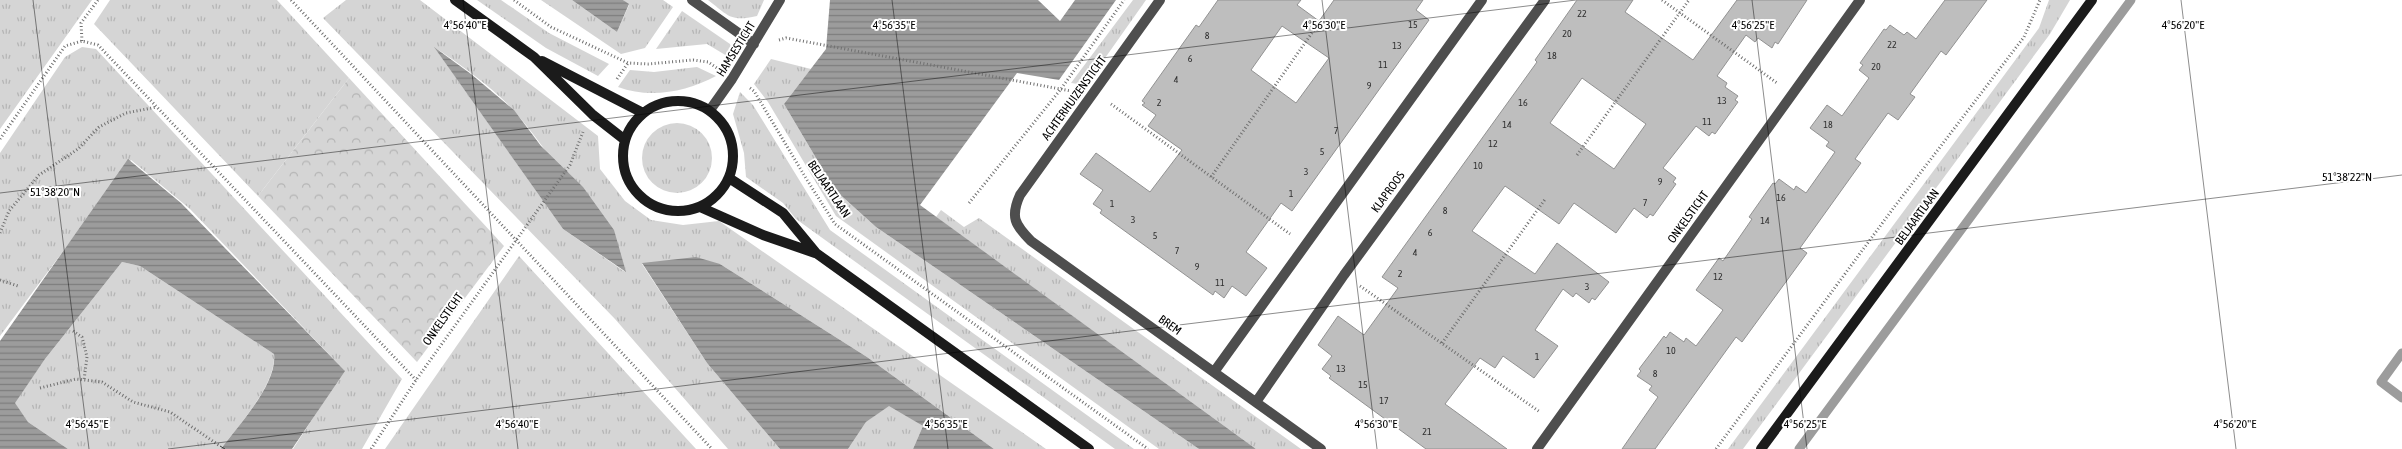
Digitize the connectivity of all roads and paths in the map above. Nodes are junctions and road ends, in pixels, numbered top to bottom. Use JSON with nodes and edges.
{"nodes":[{"id":1,"x":98,"y":0,"type":"edge"},
{"id":2,"x":291,"y":0,"type":"edge"},
{"id":3,"x":455,"y":0,"type":"edge"},
{"id":4,"x":514,"y":0,"type":"edge"},
{"id":5,"x":692,"y":0,"type":"edge"},
{"id":6,"x":780,"y":0,"type":"edge"},
{"id":7,"x":1124,"y":0,"type":"edge"},
{"id":8,"x":1160,"y":0,"type":"edge"},
{"id":9,"x":1482,"y":0,"type":"edge"},
{"id":10,"x":1545,"y":0,"type":"edge"},
{"id":11,"x":1662,"y":0,"type":"edge"},
{"id":12,"x":1688,"y":0,"type":"edge"},
{"id":13,"x":1860,"y":0,"type":"edge"},
{"id":14,"x":2040,"y":0,"type":"edge"},
{"id":15,"x":2092,"y":0,"type":"edge"},
{"id":16,"x":1679,"y":13,"type":"junction"},
{"id":17,"x":1314,"y":30,"type":"dead end"},
{"id":18,"x":82,"y":41,"type":"junction"},
{"id":19,"x":754,"y":44,"type":"junction"},
{"id":20,"x":534,"y":57,"type":"junction"},
{"id":21,"x":732,"y":79,"type":"junction"},
{"id":22,"x":1061,"y":89,"type":"junction"},
{"id":23,"x":1094,"y":92,"type":"junction"},
{"id":24,"x":1792,"y":94,"type":"junction"},
{"id":25,"x":158,"y":107,"type":"junction"},
{"id":26,"x":710,"y":110,"type":"junction"},
{"id":27,"x":643,"y":113,"type":"junction"},
{"id":28,"x":0,"y":139,"type":"edge"},
{"id":29,"x":625,"y":140,"type":"junction"},
{"id":30,"x":1577,"y":155,"type":"dead end"},
{"id":31,"x":570,"y":165,"type":"dead end"},
{"id":32,"x":1211,"y":177,"type":"junction"},
{"id":33,"x":729,"y":178,"type":"junction"},
{"id":34,"x":1546,"y":198,"type":"dead end"},
{"id":35,"x":969,"y":203,"type":"dead end"},
{"id":36,"x":700,"y":207,"type":"junction"},
{"id":37,"x":1013,"y":214,"type":"joint"},
{"id":38,"x":0,"y":233,"type":"edge"},
{"id":39,"x":516,"y":239,"type":"junction"},
{"id":40,"x":1305,"y":245,"type":"junction"},
{"id":41,"x":816,"y":253,"type":"junction"},
{"id":42,"x":1344,"y":275,"type":"junction"},
{"id":43,"x":0,"y":280,"type":"edge"},
{"id":44,"x":18,"y":286,"type":"dead end"},
{"id":45,"x":73,"y":331,"type":"dead end"},
{"id":46,"x":1442,"y":343,"type":"junction"},
{"id":47,"x":1214,"y":372,"type":"junction"},
{"id":48,"x":84,"y":380,"type":"junction"},
{"id":49,"x":416,"y":380,"type":"junction"},
{"id":50,"x":40,"y":388,"type":"dead end"},
{"id":51,"x":1256,"y":402,"type":"junction"},
{"id":52,"x":1556,"y":423,"type":"junction"},
{"id":53,"x":220,"y":446,"type":"dead end"},
{"id":54,"x":371,"y":449,"type":"edge"},
{"id":55,"x":712,"y":449,"type":"edge"},
{"id":56,"x":1089,"y":449,"type":"edge"},
{"id":57,"x":1148,"y":449,"type":"edge"},
{"id":58,"x":1320,"y":449,"type":"edge"},
{"id":59,"x":1537,"y":449,"type":"edge"},
{"id":60,"x":1716,"y":449,"type":"edge"},
{"id":61,"x":1762,"y":449,"type":"edge"}],
"edges":[{"from":1,"to":18,"type":"path"},
{"from":2,"to":39,"type":"path"},
{"from":3,"to":20,"type":"street"},
{"from":4,"to":21,"type":"path","name":"BELJAARTLAAN"},
{"from":5,"to":19,"type":"street"},
{"from":6,"to":19,"type":"street","name":"HAMSESTICHT"},
{"from":7,"to":22,"type":"path"},
{"from":8,"to":23,"type":"street","name":"ACHTERHUIZENSTICHT"},
{"from":9,"to":40,"type":"street"},
{"from":10,"to":42,"type":"street","name":"KLAPROOS"},
{"from":11,"to":16,"type":"path"},
{"from":12,"to":16,"type":"path"},
{"from":13,"to":24,"type":"street","name":"ONKELSTICHT"},
{"from":14,"to":60,"type":"path","name":"BELJAARTLAAN"},
{"from":15,"to":61,"type":"street","name":"BELJAARTLAAN"},
{"from":16,"to":24,"type":"path"},
{"from":16,"to":30,"type":"path"},
{"from":17,"to":32,"type":"path"},
{"from":18,"to":25,"type":"path"},
{"from":18,"to":28,"type":"path"},
{"from":19,"to":21,"type":"street","name":"HAMSESTICHT"},
{"from":19,"to":22,"type":"path"},
{"from":20,"to":27,"type":"street"},
{"from":20,"to":29,"type":"street"},
{"from":21,"to":26,"type":"street","name":"HAMSESTICHT"},
{"from":21,"to":57,"type":"path","name":"BELJAARTLAAN"},
{"from":22,"to":35,"type":"path"},
{"from":23,"to":32,"type":"path"},
{"from":23,"to":37,"type":"street","name":"ACHTERHUIZENSTICHT"},
{"from":24,"to":52,"type":"street","name":"ONKELSTICHT"},
{"from":25,"to":38,"type":"path"},
{"from":25,"to":49,"type":"path"},
{"from":26,"to":27,"type":"street"},
{"from":26,"to":33,"type":"street"},
{"from":27,"to":29,"type":"street"},
{"from":29,"to":36,"type":"street"},
{"from":31,"to":39,"type":"path","name":"ONKELSTICHT"},
{"from":32,"to":40,"type":"path"},
{"from":33,"to":36,"type":"street"},
{"from":33,"to":41,"type":"street"},
{"from":34,"to":46,"type":"path"},
{"from":36,"to":41,"type":"street"},
{"from":37,"to":47,"type":"street","name":"BREM"},
{"from":39,"to":49,"type":"path","name":"ONKELSTICHT"},
{"from":39,"to":55,"type":"path"},
{"from":40,"to":47,"type":"street"},
{"from":41,"to":56,"type":"street"},
{"from":42,"to":46,"type":"path"},
{"from":42,"to":51,"type":"street","name":"KLAPROOS"},
{"from":43,"to":44,"type":"path"},
{"from":45,"to":48,"type":"path"},
{"from":46,"to":52,"type":"path"},
{"from":47,"to":51,"type":"street","name":"BREM"},
{"from":48,"to":50,"type":"path"},
{"from":48,"to":53,"type":"path"},
{"from":49,"to":54,"type":"path","name":"ONKELSTICHT"},
{"from":51,"to":58,"type":"street","name":"BREM"},
{"from":52,"to":59,"type":"street","name":"ONKELSTICHT"}]}
